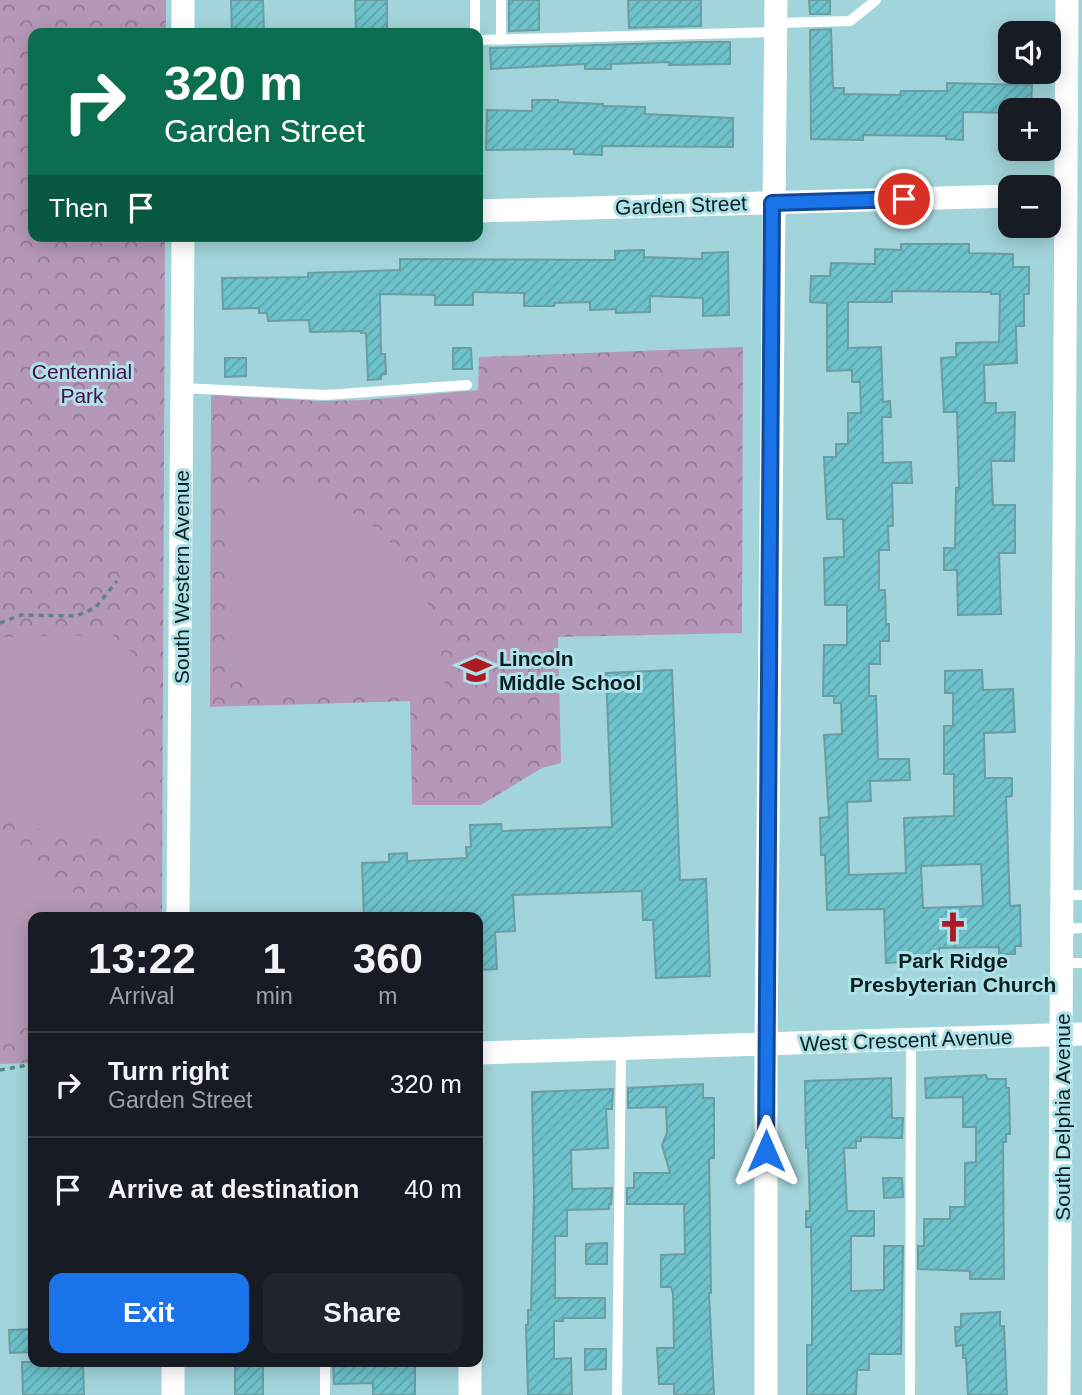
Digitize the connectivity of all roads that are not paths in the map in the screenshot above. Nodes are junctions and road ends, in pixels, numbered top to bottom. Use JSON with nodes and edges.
{"nodes":[{"id":1,"x":183,"y":0,"type":"edge"},
{"id":2,"x":475,"y":0,"type":"edge"},
{"id":3,"x":501,"y":0,"type":"edge"},
{"id":4,"x":876,"y":0,"type":"edge"},
{"id":5,"x":1067,"y":0,"type":"edge"},
{"id":6,"x":862,"y":6,"type":"edge"},
{"id":7,"x":776,"y":18,"type":"edge"},
{"id":8,"x":183,"y":28,"type":"edge"},
{"id":9,"x":475,"y":28,"type":"edge"},
{"id":10,"x":1074,"y":30,"type":"edge"},
{"id":11,"x":483,"y":40,"type":"edge"},
{"id":12,"x":501,"y":40,"type":"junction"},
{"id":13,"x":1060,"y":175,"type":"edge"},
{"id":14,"x":998,"y":196,"type":"edge"},
{"id":15,"x":772,"y":203,"type":"junction"},
{"id":16,"x":483,"y":211,"type":"edge"},
{"id":17,"x":1059,"y":238,"type":"edge"},
{"id":18,"x":183,"y":242,"type":"edge"},
{"id":19,"x":467,"y":385,"type":"dead end"},
{"id":20,"x":182,"y":388,"type":"junction"},
{"id":21,"x":1073,"y":895,"type":"edge"},
{"id":22,"x":178,"y":912,"type":"edge"},
{"id":23,"x":1073,"y":928,"type":"edge"},
{"id":24,"x":1072,"y":963,"type":"edge"},
{"id":25,"x":1072,"y":1034,"type":"edge"},
{"id":26,"x":911,"y":1040,"type":"junction"},
{"id":27,"x":766,"y":1044,"type":"junction"},
{"id":28,"x":621,"y":1048,"type":"junction"},
{"id":29,"x":483,"y":1053,"type":"edge"},
{"id":30,"x":173,"y":1367,"type":"edge"},
{"id":31,"x":325,"y":1367,"type":"edge"},
{"id":32,"x":470,"y":1367,"type":"edge"},
{"id":33,"x":173,"y":1395,"type":"edge"},
{"id":34,"x":325,"y":1395,"type":"edge"},
{"id":35,"x":470,"y":1395,"type":"edge"},
{"id":36,"x":617,"y":1395,"type":"edge"},
{"id":37,"x":766,"y":1395,"type":"edge"},
{"id":38,"x":910,"y":1395,"type":"edge"},
{"id":39,"x":1059,"y":1395,"type":"edge"}],
"edges":[{"from":1,"to":8,"type":"street"},
{"from":2,"to":9,"type":"lane"},
{"from":3,"to":12,"type":"lane"},
{"from":4,"to":6,"type":"lane"},
{"from":5,"to":10,"type":"street","name":"South Delphia Avenue"},
{"from":6,"to":7,"type":"lane"},
{"from":7,"to":12,"type":"lane"},
{"from":7,"to":15,"type":"street"},
{"from":10,"to":13,"type":"street","name":"South Delphia Avenue"},
{"from":11,"to":12,"type":"lane"},
{"from":14,"to":15,"type":"street","name":"Garden Street"},
{"from":15,"to":16,"type":"street","name":"Garden Street"},
{"from":15,"to":27,"type":"street"},
{"from":17,"to":21,"type":"street","name":"South Delphia Avenue"},
{"from":18,"to":20,"type":"street","name":"South Western Avenue"},
{"from":19,"to":20,"type":"lane"},
{"from":20,"to":22,"type":"street","name":"South Western Avenue"},
{"from":21,"to":23,"type":"street","name":"South Delphia Avenue"},
{"from":23,"to":24,"type":"street","name":"South Delphia Avenue"},
{"from":24,"to":25,"type":"street","name":"South Delphia Avenue"},
{"from":25,"to":26,"type":"street","name":"West Crescent Avenue"},
{"from":25,"to":39,"type":"street","name":"South Delphia Avenue"},
{"from":26,"to":27,"type":"street","name":"West Crescent Avenue"},
{"from":26,"to":38,"type":"lane"},
{"from":27,"to":28,"type":"street","name":"West Crescent Avenue"},
{"from":27,"to":37,"type":"street"},
{"from":28,"to":29,"type":"street","name":"West Crescent Avenue"},
{"from":28,"to":36,"type":"lane"},
{"from":30,"to":33,"type":"street"},
{"from":31,"to":34,"type":"lane"},
{"from":32,"to":35,"type":"street"}]}
